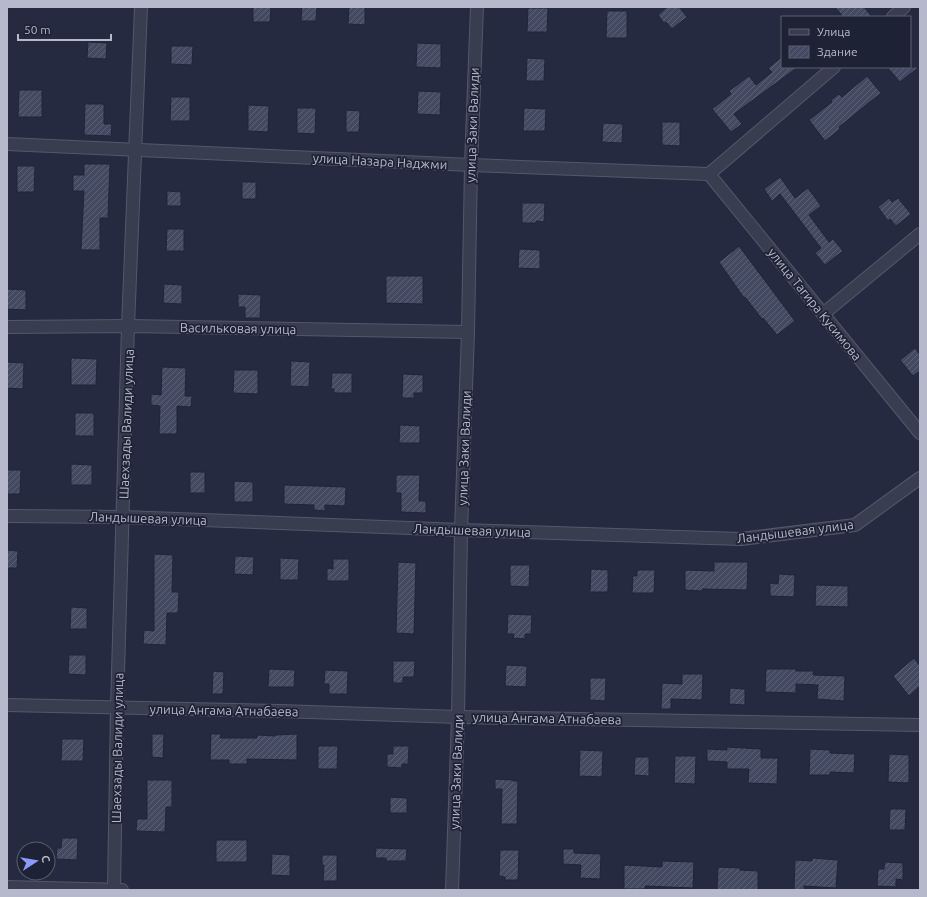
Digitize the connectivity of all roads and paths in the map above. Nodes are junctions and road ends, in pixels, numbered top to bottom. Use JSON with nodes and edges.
{"nodes":[{"id":1,"x":141,"y":7,"type":"edge"},
{"id":2,"x":477,"y":7,"type":"edge"},
{"id":3,"x":904,"y":7,"type":"edge"},
{"id":4,"x":894,"y":16,"type":"edge"},
{"id":5,"x":833,"y":68,"type":"edge"},
{"id":6,"x":7,"y":144,"type":"edge"},
{"id":7,"x":136,"y":150,"type":"junction"},
{"id":8,"x":471,"y":165,"type":"junction"},
{"id":9,"x":709,"y":174,"type":"junction"},
{"id":10,"x":920,"y":234,"type":"edge"},
{"id":11,"x":823,"y":314,"type":"junction"},
{"id":12,"x":128,"y":326,"type":"junction"},
{"id":13,"x":7,"y":328,"type":"edge"},
{"id":14,"x":468,"y":332,"type":"junction"},
{"id":15,"x":920,"y":433,"type":"edge"},
{"id":16,"x":920,"y":478,"type":"edge"},
{"id":17,"x":7,"y":516,"type":"edge"},
{"id":18,"x":123,"y":516,"type":"junction"},
{"id":19,"x":461,"y":530,"type":"junction"},
{"id":20,"x":7,"y":705,"type":"edge"},
{"id":21,"x":117,"y":708,"type":"junction"},
{"id":22,"x":458,"y":717,"type":"junction"},
{"id":23,"x":920,"y":725,"type":"edge"},
{"id":24,"x":7,"y":887,"type":"edge"},
{"id":25,"x":114,"y":890,"type":"edge"},
{"id":26,"x":122,"y":890,"type":"edge"},
{"id":27,"x":452,"y":890,"type":"edge"}],
"edges":[{"from":1,"to":7,"type":"street","name":"Шаехзады Валиди улица"},
{"from":2,"to":8,"type":"street","name":"улица Заки Валиди"},
{"from":3,"to":4,"type":"street"},
{"from":5,"to":9,"type":"street"},
{"from":6,"to":7,"type":"street","name":"улица Назара Наджми"},
{"from":7,"to":8,"type":"street","name":"улица Назара Наджми"},
{"from":7,"to":12,"type":"street","name":"Шаехзады Валиди улица"},
{"from":8,"to":9,"type":"street","name":"улица Назара Наджми"},
{"from":8,"to":14,"type":"street","name":"улица Заки Валиди"},
{"from":9,"to":11,"type":"street","name":"улица Тагира Кусимова"},
{"from":10,"to":11,"type":"street"},
{"from":11,"to":15,"type":"street","name":"улица Тагира Кусимова"},
{"from":12,"to":13,"type":"street","name":"Васильковая улица"},
{"from":12,"to":14,"type":"street","name":"Васильковая улица"},
{"from":12,"to":18,"type":"street","name":"Шаехзады Валиди улица"},
{"from":14,"to":19,"type":"street","name":"улица Заки Валиди"},
{"from":16,"to":19,"type":"street","name":"Ландышевая улица"},
{"from":17,"to":18,"type":"street","name":"Ландышевая улица"},
{"from":18,"to":19,"type":"street","name":"Ландышевая улица"},
{"from":18,"to":21,"type":"street","name":"Шаехзады Валиди улица"},
{"from":19,"to":22,"type":"street","name":"улица Заки Валиди"},
{"from":20,"to":21,"type":"street","name":"улица Ангама Атнабаева"},
{"from":21,"to":22,"type":"street","name":"улица Ангама Атнабаева"},
{"from":21,"to":25,"type":"street","name":"Шаехзады Валиди улица"},
{"from":22,"to":23,"type":"street","name":"улица Ангама Атнабаева"},
{"from":22,"to":27,"type":"street","name":"улица Заки Валиди"},
{"from":24,"to":25,"type":"street"},
{"from":25,"to":26,"type":"street"}]}
